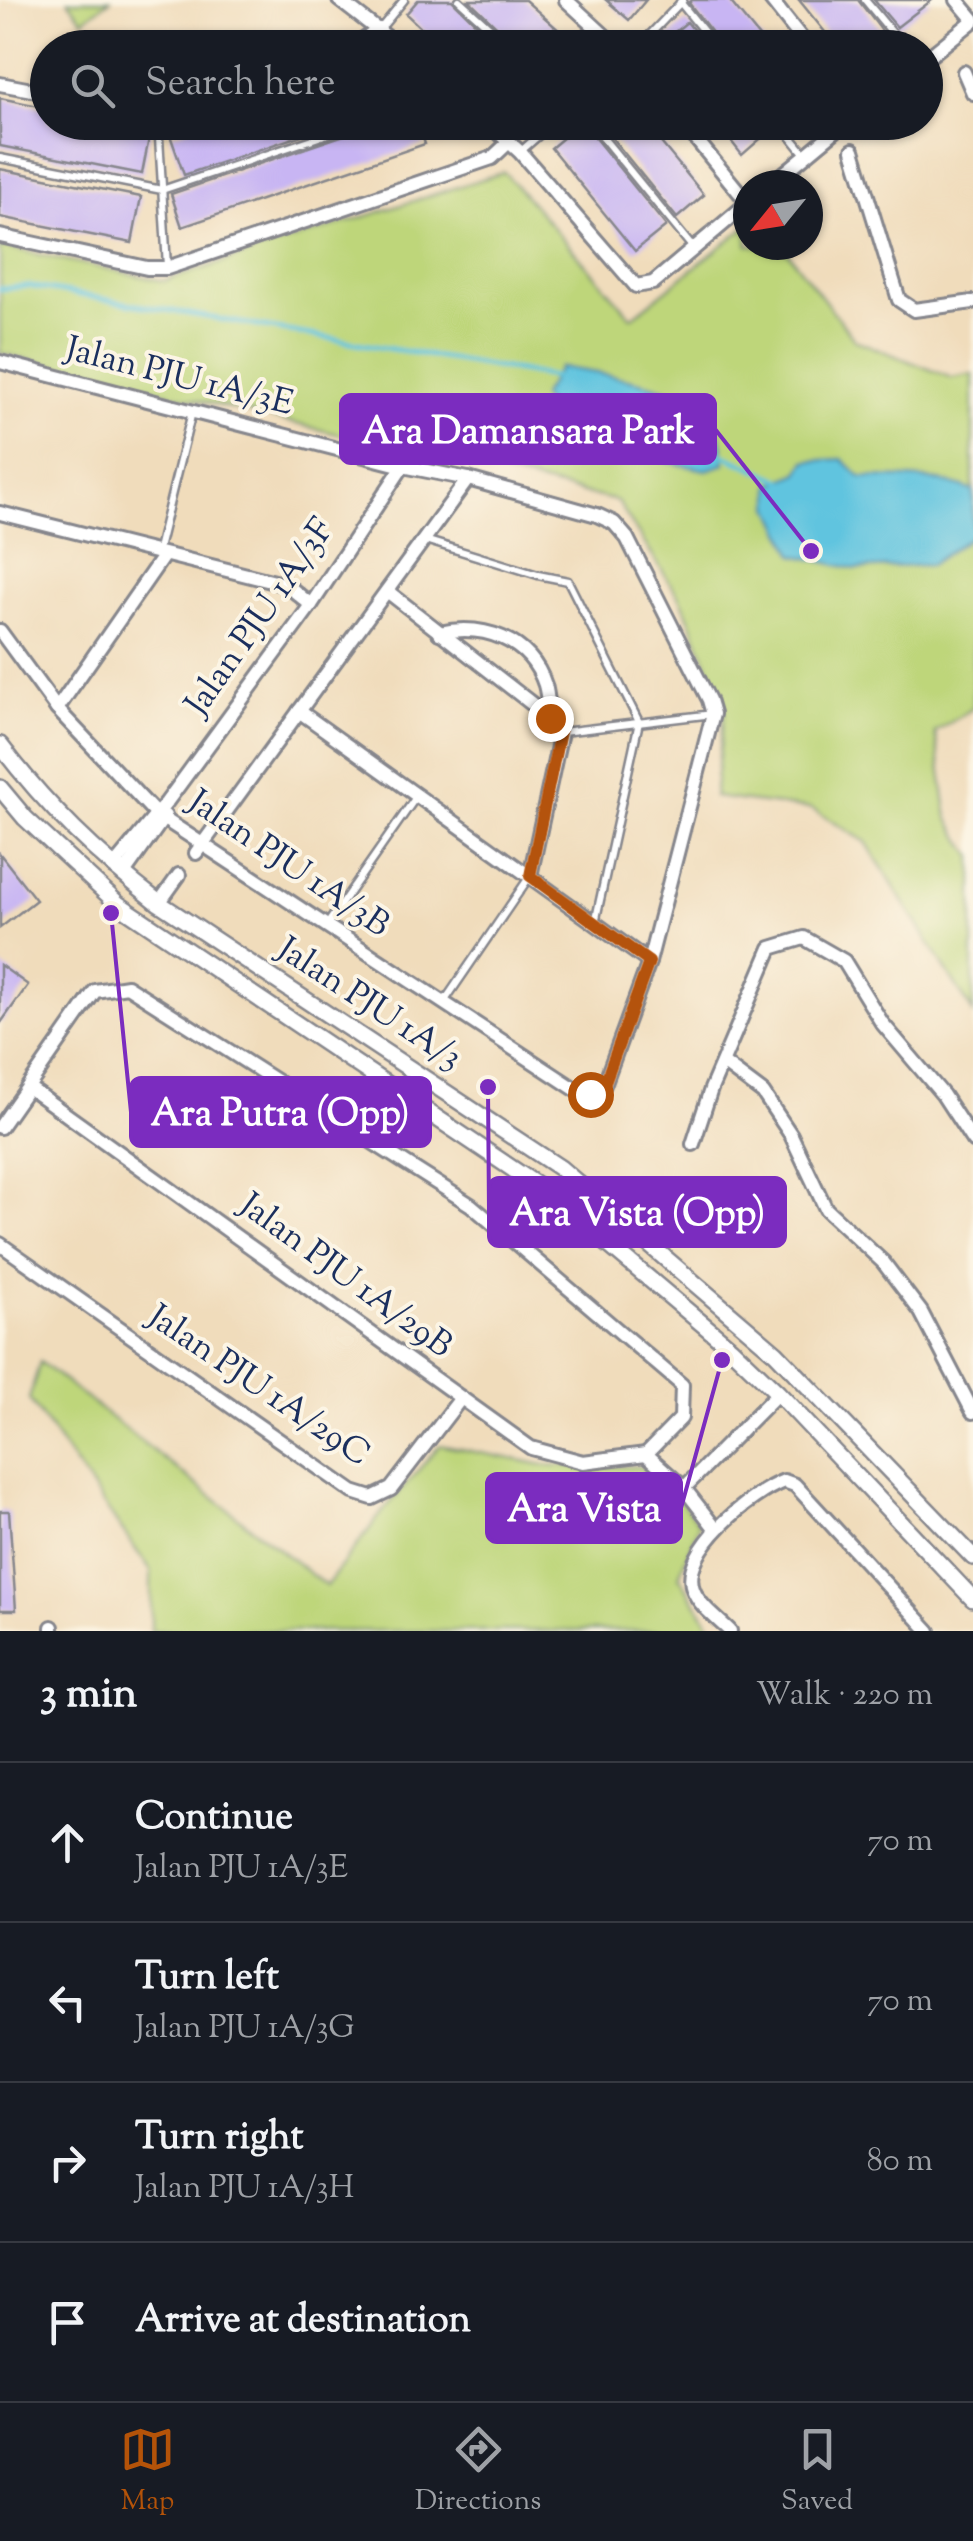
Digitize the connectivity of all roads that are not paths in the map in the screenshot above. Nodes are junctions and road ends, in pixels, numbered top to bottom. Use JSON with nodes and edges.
{"nodes":[{"id":1,"x":340,"y":0,"type":"edge"},
{"id":2,"x":404,"y":0,"type":"edge"},
{"id":3,"x":459,"y":0,"type":"edge"},
{"id":4,"x":566,"y":0,"type":"edge"},
{"id":5,"x":771,"y":0,"type":"edge"},
{"id":6,"x":865,"y":0,"type":"edge"},
{"id":7,"x":957,"y":0,"type":"edge"},
{"id":8,"x":680,"y":1,"type":"edge"},
{"id":9,"x":973,"y":20,"type":"edge"},
{"id":10,"x":380,"y":29,"type":"joint"},
{"id":11,"x":492,"y":30,"type":"edge"},
{"id":12,"x":598,"y":30,"type":"edge"},
{"id":13,"x":653,"y":30,"type":"edge"},
{"id":14,"x":703,"y":30,"type":"edge"},
{"id":15,"x":795,"y":30,"type":"edge"},
{"id":16,"x":890,"y":30,"type":"edge"},
{"id":17,"x":943,"y":45,"type":"edge"},
{"id":18,"x":964,"y":72,"type":"dead end"},
{"id":19,"x":0,"y":84,"type":"edge"},
{"id":20,"x":30,"y":90,"type":"edge"},
{"id":21,"x":973,"y":93,"type":"edge"},
{"id":22,"x":159,"y":140,"type":"edge"},
{"id":23,"x":310,"y":140,"type":"edge"},
{"id":24,"x":507,"y":140,"type":"edge"},
{"id":25,"x":526,"y":140,"type":"edge"},
{"id":26,"x":605,"y":140,"type":"edge"},
{"id":27,"x":697,"y":140,"type":"edge"},
{"id":28,"x":794,"y":140,"type":"edge"},
{"id":29,"x":824,"y":140,"type":"edge"},
{"id":30,"x":515,"y":147,"type":"junction"},
{"id":31,"x":853,"y":150,"type":"dead end"},
{"id":32,"x":806,"y":155,"type":"junction"},
{"id":33,"x":0,"y":158,"type":"edge"},
{"id":34,"x":788,"y":170,"type":"edge"},
{"id":35,"x":733,"y":185,"type":"edge"},
{"id":36,"x":162,"y":190,"type":"junction"},
{"id":37,"x":733,"y":216,"type":"edge"},
{"id":38,"x":0,"y":236,"type":"edge"},
{"id":39,"x":694,"y":248,"type":"junction"},
{"id":40,"x":167,"y":268,"type":"junction"},
{"id":41,"x":973,"y":302,"type":"edge"},
{"id":42,"x":0,"y":362,"type":"edge"},
{"id":43,"x":192,"y":412,"type":"junction"},
{"id":44,"x":404,"y":466,"type":"junction"},
{"id":45,"x":468,"y":480,"type":"junction"},
{"id":46,"x":0,"y":513,"type":"edge"},
{"id":47,"x":424,"y":540,"type":"junction"},
{"id":48,"x":160,"y":555,"type":"junction"},
{"id":49,"x":387,"y":591,"type":"junction"},
{"id":50,"x":311,"y":605,"type":"junction"},
{"id":51,"x":0,"y":631,"type":"edge"},
{"id":52,"x":439,"y":633,"type":"junction"},
{"id":53,"x":56,"y":710,"type":"junction"},
{"id":54,"x":299,"y":712,"type":"junction"},
{"id":55,"x":713,"y":714,"type":"junction"},
{"id":56,"x":550,"y":718,"type":"junction"},
{"id":57,"x":639,"y":722,"type":"junction"},
{"id":58,"x":560,"y":732,"type":"junction"},
{"id":59,"x":0,"y":745,"type":"edge"},
{"id":60,"x":0,"y":788,"type":"edge"},
{"id":61,"x":416,"y":797,"type":"junction"},
{"id":62,"x":162,"y":812,"type":"junction"},
{"id":63,"x":199,"y":849,"type":"junction"},
{"id":64,"x":118,"y":871,"type":"junction"},
{"id":65,"x":178,"y":875,"type":"dead end"},
{"id":66,"x":530,"y":876,"type":"junction"},
{"id":67,"x":159,"y":902,"type":"junction"},
{"id":68,"x":595,"y":924,"type":"junction"},
{"id":69,"x":326,"y":927,"type":"junction"},
{"id":70,"x":649,"y":962,"type":"junction"},
{"id":71,"x":443,"y":1003,"type":"junction"},
{"id":72,"x":723,"y":1063,"type":"junction"},
{"id":73,"x":28,"y":1087,"type":"junction"},
{"id":74,"x":0,"y":1127,"type":"edge"},
{"id":75,"x":973,"y":1140,"type":"edge"},
{"id":76,"x":693,"y":1144,"type":"dead end"},
{"id":77,"x":0,"y":1244,"type":"edge"},
{"id":78,"x":778,"y":1393,"type":"junction"},
{"id":79,"x":461,"y":1398,"type":"junction"},
{"id":80,"x":973,"y":1412,"type":"edge"},
{"id":81,"x":646,"y":1454,"type":"junction"},
{"id":82,"x":684,"y":1488,"type":"junction"},
{"id":83,"x":715,"y":1528,"type":"junction"},
{"id":84,"x":973,"y":1557,"type":"edge"},
{"id":85,"x":973,"y":1599,"type":"edge"},
{"id":86,"x":730,"y":1631,"type":"edge"},
{"id":87,"x":929,"y":1631,"type":"edge"}],
"edges":[{"from":1,"to":10,"type":"street"},
{"from":2,"to":10,"type":"lane"},
{"from":3,"to":11,"type":"lane"},
{"from":4,"to":12,"type":"street"},
{"from":5,"to":15,"type":"street"},
{"from":6,"to":16,"type":"lane"},
{"from":7,"to":9,"type":"street"},
{"from":8,"to":13,"type":"lane"},
{"from":8,"to":14,"type":"lane"},
{"from":9,"to":17,"type":"street"},
{"from":18,"to":21,"type":"street"},
{"from":19,"to":20,"type":"street"},
{"from":22,"to":36,"type":"lane"},
{"from":23,"to":36,"type":"lane"},
{"from":24,"to":30,"type":"street"},
{"from":25,"to":30,"type":"lane"},
{"from":26,"to":39,"type":"lane"},
{"from":27,"to":35,"type":"street"},
{"from":28,"to":32,"type":"lane"},
{"from":29,"to":32,"type":"street"},
{"from":30,"to":39,"type":"street"},
{"from":30,"to":40,"type":"street"},
{"from":31,"to":41,"type":"street"},
{"from":32,"to":34,"type":"street"},
{"from":33,"to":36,"type":"lane"},
{"from":36,"to":40,"type":"lane"},
{"from":37,"to":39,"type":"street"},
{"from":38,"to":40,"type":"street"},
{"from":42,"to":43,"type":"street","name":"Jalan PJU 1A/3E"},
{"from":43,"to":44,"type":"street","name":"Jalan PJU 1A/3E"},
{"from":43,"to":48,"type":"lane"},
{"from":44,"to":45,"type":"street","name":"Jalan PJU 1A/3E"},
{"from":44,"to":50,"type":"street","name":"Jalan PJU 1A/3F"},
{"from":45,"to":47,"type":"street"},
{"from":45,"to":55,"type":"street","name":"Jalan PJU 1A/3E"},
{"from":46,"to":48,"type":"street"},
{"from":47,"to":49,"type":"street"},
{"from":47,"to":57,"type":"lane"},
{"from":48,"to":50,"type":"street"},
{"from":48,"to":53,"type":"street"},
{"from":49,"to":52,"type":"street"},
{"from":49,"to":54,"type":"street"},
{"from":50,"to":62,"type":"street","name":"Jalan PJU 1A/3F"},
{"from":51,"to":53,"type":"street","name":"Jalan PJU 1A/3B"},
{"from":52,"to":56,"type":"street"},
{"from":52,"to":56,"type":"street"},
{"from":53,"to":62,"type":"street","name":"Jalan PJU 1A/3B"},
{"from":54,"to":61,"type":"street"},
{"from":54,"to":63,"type":"street"},
{"from":55,"to":57,"type":"lane"},
{"from":55,"to":70,"type":"street"},
{"from":56,"to":58,"type":"street"},
{"from":57,"to":58,"type":"lane"},
{"from":57,"to":68,"type":"lane"},
{"from":58,"to":66,"type":"street"},
{"from":59,"to":64,"type":"street","name":"Jalan PJU 1A/3"},
{"from":60,"to":78,"type":"street","name":"Jalan PJU 1A/3"},
{"from":61,"to":66,"type":"street"},
{"from":61,"to":69,"type":"lane"},
{"from":62,"to":63,"type":"street","name":"Jalan PJU 1A/3B"},
{"from":62,"to":64,"type":"street","name":"Jalan PJU 1A/3F"},
{"from":63,"to":69,"type":"street","name":"Jalan PJU 1A/3B"},
{"from":64,"to":67,"type":"street","name":"Jalan PJU 1A/3"},
{"from":65,"to":67,"type":"street"},
{"from":66,"to":68,"type":"street"},
{"from":66,"to":71,"type":"lane"},
{"from":67,"to":84,"type":"street","name":"Jalan PJU 1A/3"},
{"from":68,"to":70,"type":"street"},
{"from":69,"to":71,"type":"street","name":"Jalan PJU 1A/3B"},
{"from":70,"to":71,"type":"street","name":"Jalan PJU 1A/3B"},
{"from":72,"to":75,"type":"street"},
{"from":72,"to":76,"type":"street"},
{"from":72,"to":80,"type":"street"},
{"from":73,"to":74,"type":"street"},
{"from":73,"to":79,"type":"street","name":"Jalan PJU 1A/29B"},
{"from":73,"to":81,"type":"street"},
{"from":77,"to":79,"type":"street","name":"Jalan PJU 1A/29C"},
{"from":78,"to":82,"type":"street"},
{"from":78,"to":85,"type":"street","name":"Jalan PJU 1A/3"},
{"from":79,"to":81,"type":"street","name":"Jalan PJU 1A/29B"},
{"from":81,"to":82,"type":"street"},
{"from":82,"to":83,"type":"street"},
{"from":83,"to":86,"type":"street"},
{"from":83,"to":87,"type":"street"}]}
